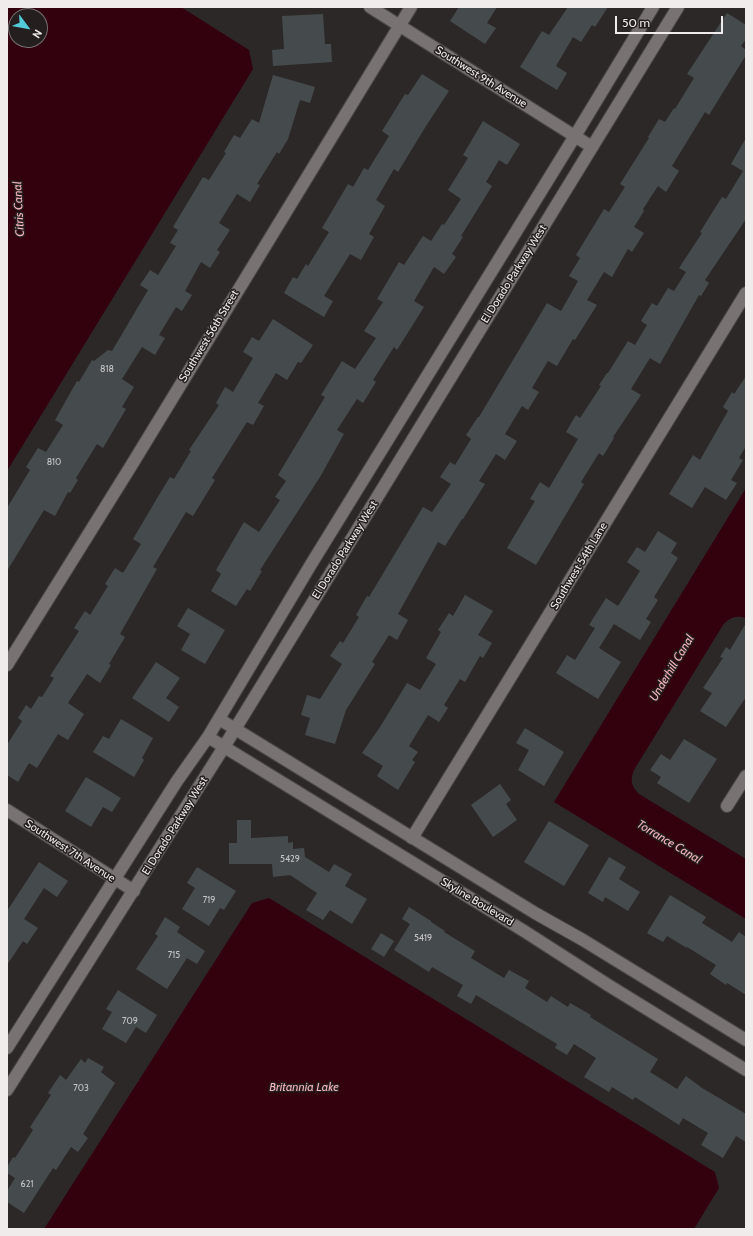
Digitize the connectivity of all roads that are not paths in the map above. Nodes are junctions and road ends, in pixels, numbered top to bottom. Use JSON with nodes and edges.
{"nodes":[{"id":1,"x":370,"y":7,"type":"edge"},
{"id":2,"x":410,"y":7,"type":"edge"},
{"id":3,"x":652,"y":7,"type":"edge"},
{"id":4,"x":678,"y":7,"type":"edge"},
{"id":5,"x":399,"y":26,"type":"junction"},
{"id":6,"x":575,"y":136,"type":"junction"},
{"id":7,"x":592,"y":147,"type":"junction"},
{"id":8,"x":746,"y":293,"type":"edge"},
{"id":9,"x":7,"y":665,"type":"edge"},
{"id":10,"x":219,"y":718,"type":"junction"},
{"id":11,"x":236,"y":728,"type":"junction"},
{"id":12,"x":208,"y":736,"type":"junction"},
{"id":13,"x":224,"y":747,"type":"junction"},
{"id":14,"x":746,"y":776,"type":"edge"},
{"id":15,"x":727,"y":806,"type":"dead end"},
{"id":16,"x":7,"y":810,"type":"edge"},
{"id":17,"x":412,"y":838,"type":"junction"},
{"id":18,"x":401,"y":856,"type":"junction"},
{"id":19,"x":116,"y":880,"type":"junction"},
{"id":20,"x":134,"y":891,"type":"junction"},
{"id":21,"x":746,"y":1040,"type":"edge"},
{"id":22,"x":7,"y":1048,"type":"edge"},
{"id":23,"x":746,"y":1070,"type":"edge"},
{"id":24,"x":7,"y":1090,"type":"edge"}],
"edges":[{"from":1,"to":5,"type":"street","name":"Southwest 9th Avenue"},
{"from":2,"to":5,"type":"street","name":"Southwest 56th Street"},
{"from":3,"to":6,"type":"street","name":"El Dorado Parkway West"},
{"from":4,"to":7,"type":"street","name":"El Dorado Parkway West"},
{"from":5,"to":6,"type":"street","name":"Southwest 9th Avenue"},
{"from":5,"to":9,"type":"street","name":"Southwest 56th Street"},
{"from":6,"to":7,"type":"street","name":"Southwest 9th Avenue"},
{"from":6,"to":10,"type":"street","name":"El Dorado Parkway West"},
{"from":7,"to":11,"type":"street","name":"El Dorado Parkway West"},
{"from":8,"to":17,"type":"street","name":"Southwest 54th Lane"},
{"from":10,"to":11,"type":"street","name":"Skyline Boulevard"},
{"from":10,"to":12,"type":"street","name":"El Dorado Parkway West"},
{"from":11,"to":13,"type":"street","name":"El Dorado Parkway West"},
{"from":11,"to":17,"type":"street","name":"Skyline Boulevard"},
{"from":12,"to":13,"type":"street","name":"Skyline Boulevard"},
{"from":12,"to":19,"type":"street","name":"El Dorado Parkway West"},
{"from":13,"to":18,"type":"street","name":"Skyline Boulevard"},
{"from":13,"to":20,"type":"street","name":"El Dorado Parkway West"},
{"from":14,"to":15,"type":"street"},
{"from":16,"to":19,"type":"street","name":"Southwest 7th Avenue"},
{"from":17,"to":18,"type":"street","name":"Southwest 54th Lane"},
{"from":17,"to":21,"type":"street","name":"Skyline Boulevard"},
{"from":18,"to":23,"type":"street","name":"Skyline Boulevard"},
{"from":19,"to":20,"type":"street","name":"Southwest 7th Avenue"},
{"from":19,"to":22,"type":"street","name":"El Dorado Parkway West"},
{"from":20,"to":24,"type":"street","name":"El Dorado Parkway West"}]}
